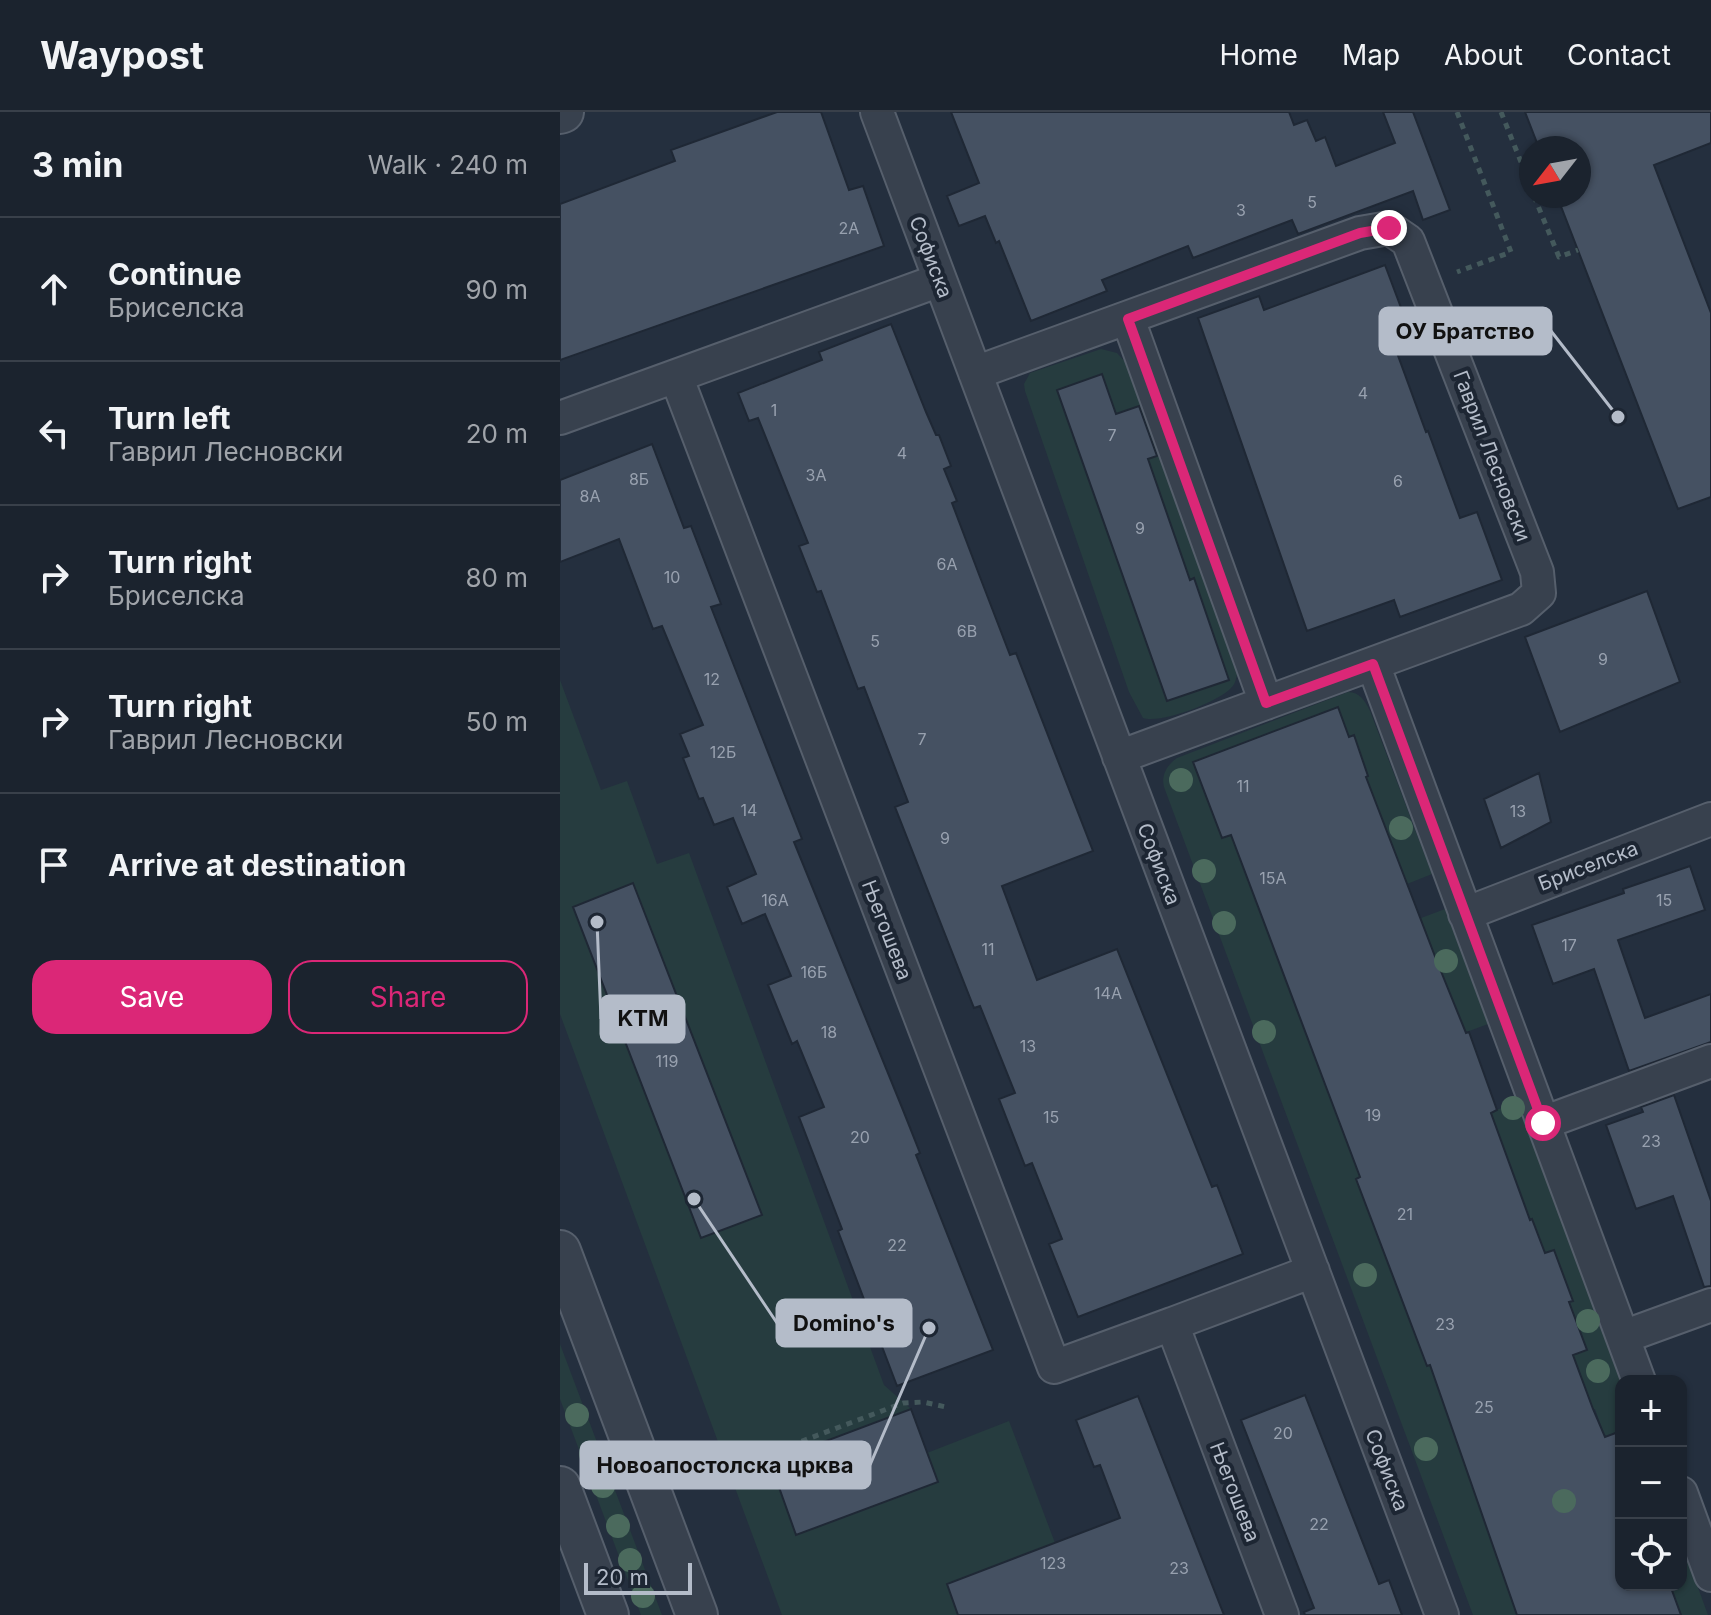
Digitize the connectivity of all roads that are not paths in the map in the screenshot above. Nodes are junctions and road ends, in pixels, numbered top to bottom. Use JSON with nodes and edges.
{"nodes":[{"id":1,"x":877,"y":112,"type":"edge"},
{"id":2,"x":940,"y":280,"type":"junction"},
{"id":3,"x":1128,"y":319,"type":"junction"},
{"id":4,"x":975,"y":373,"type":"junction"},
{"id":5,"x":676,"y":376,"type":"junction"},
{"id":6,"x":560,"y":418,"type":"edge"},
{"id":7,"x":1373,"y":664,"type":"junction"},
{"id":8,"x":1266,"y":703,"type":"junction"},
{"id":9,"x":1119,"y":757,"type":"junction"},
{"id":10,"x":1711,"y":819,"type":"edge"},
{"id":11,"x":1465,"y":914,"type":"junction"},
{"id":12,"x":1711,"y":1061,"type":"edge"},
{"id":13,"x":1543,"y":1123,"type":"junction"},
{"id":14,"x":560,"y":1251,"type":"edge"},
{"id":15,"x":1313,"y":1271,"type":"junction"},
{"id":16,"x":1711,"y":1305,"type":"edge"},
{"id":17,"x":1172,"y":1324,"type":"junction"},
{"id":18,"x":1623,"y":1337,"type":"junction"},
{"id":19,"x":1637,"y":1375,"type":"edge"},
{"id":20,"x":560,"y":1487,"type":"edge"},
{"id":21,"x":1687,"y":1509,"type":"edge"},
{"id":22,"x":1711,"y":1575,"type":"edge"},
{"id":23,"x":608,"y":1615,"type":"edge"},
{"id":24,"x":697,"y":1615,"type":"edge"},
{"id":25,"x":1282,"y":1615,"type":"edge"},
{"id":26,"x":1442,"y":1615,"type":"edge"}],
"edges":[{"from":1,"to":2,"type":"street","name":"Софиска"},
{"from":2,"to":4,"type":"street","name":"Софиска"},
{"from":2,"to":5,"type":"street"},
{"from":3,"to":4,"type":"street","name":"Гаврил Лесновски"},
{"from":3,"to":7,"type":"street","name":"Гаврил Лесновски"},
{"from":3,"to":8,"type":"street"},
{"from":4,"to":9,"type":"street","name":"Софиска"},
{"from":5,"to":6,"type":"street"},
{"from":5,"to":17,"type":"street","name":"Његошева"},
{"from":7,"to":8,"type":"street","name":"Гаврил Лесновски"},
{"from":7,"to":11,"type":"street"},
{"from":8,"to":9,"type":"street","name":"Гаврил Лесновски"},
{"from":9,"to":15,"type":"street","name":"Софиска"},
{"from":10,"to":11,"type":"street","name":"Бриселска"},
{"from":11,"to":13,"type":"street"},
{"from":12,"to":13,"type":"street"},
{"from":13,"to":18,"type":"street"},
{"from":14,"to":24,"type":"street"},
{"from":15,"to":17,"type":"street","name":"Његошева"},
{"from":15,"to":26,"type":"street","name":"Софиска"},
{"from":16,"to":18,"type":"street"},
{"from":17,"to":25,"type":"street","name":"Његошева"},
{"from":18,"to":19,"type":"street"},
{"from":20,"to":23,"type":"street"},
{"from":21,"to":22,"type":"street"}]}
